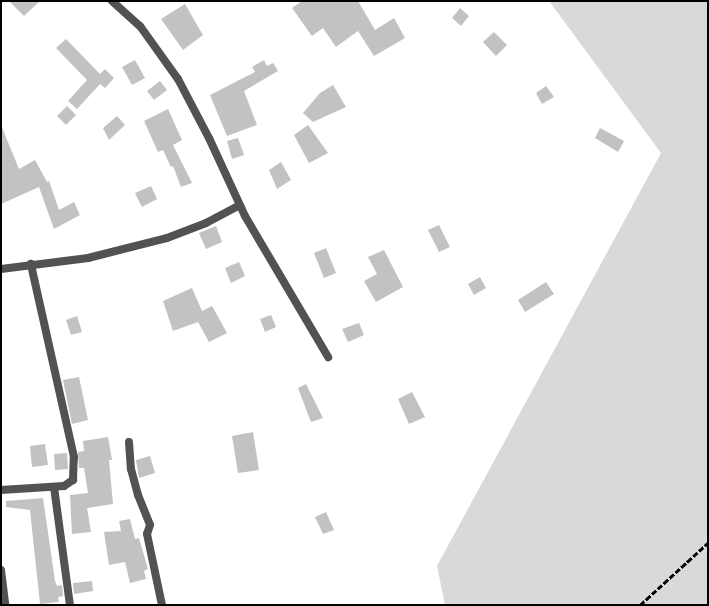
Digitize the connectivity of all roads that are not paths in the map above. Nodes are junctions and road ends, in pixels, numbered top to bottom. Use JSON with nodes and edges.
{"nodes":[{"id":1,"x":112,"y":1,"type":"edge"},
{"id":2,"x":240,"y":205,"type":"junction"},
{"id":3,"x":32,"y":264,"type":"junction"},
{"id":4,"x":1,"y":269,"type":"edge"},
{"id":5,"x":328,"y":357,"type":"dead end"},
{"id":6,"x":129,"y":442,"type":"dead end"},
{"id":7,"x":54,"y":487,"type":"junction"},
{"id":8,"x":1,"y":490,"type":"edge"},
{"id":9,"x":1,"y":570,"type":"edge"},
{"id":10,"x":5,"y":605,"type":"edge"},
{"id":11,"x":70,"y":605,"type":"edge"},
{"id":12,"x":162,"y":605,"type":"edge"}],
"edges":[{"from":1,"to":2,"type":"street"},
{"from":2,"to":3,"type":"street"},
{"from":2,"to":5,"type":"street"},
{"from":3,"to":4,"type":"street"},
{"from":3,"to":7,"type":"street"},
{"from":6,"to":12,"type":"street"},
{"from":7,"to":8,"type":"street"},
{"from":7,"to":11,"type":"street"},
{"from":9,"to":10,"type":"street"}]}
